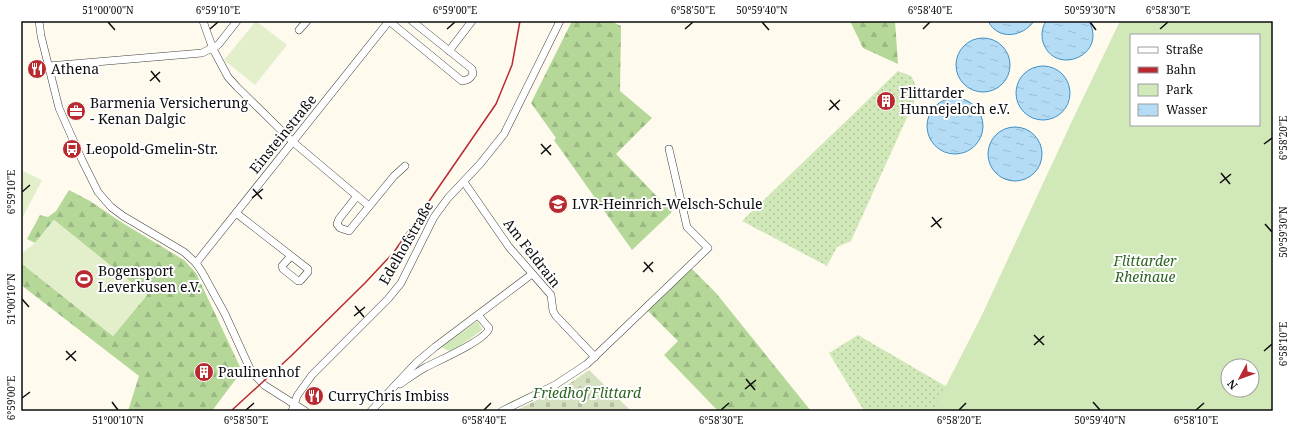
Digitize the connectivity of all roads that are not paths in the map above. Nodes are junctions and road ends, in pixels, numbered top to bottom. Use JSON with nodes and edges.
{"nodes":[{"id":1,"x":39,"y":21,"type":"edge"},
{"id":2,"x":203,"y":21,"type":"edge"},
{"id":3,"x":237,"y":21,"type":"edge"},
{"id":4,"x":307,"y":21,"type":"edge"},
{"id":5,"x":389,"y":21,"type":"edge"},
{"id":6,"x":412,"y":21,"type":"edge"},
{"id":7,"x":472,"y":21,"type":"edge"},
{"id":8,"x":560,"y":21,"type":"edge"},
{"id":9,"x":299,"y":30,"type":"dead end"},
{"id":10,"x":213,"y":49,"type":"junction"},
{"id":11,"x":449,"y":50,"type":"junction"},
{"id":12,"x":48,"y":66,"type":"junction"},
{"id":13,"x":293,"y":142,"type":"junction"},
{"id":14,"x":669,"y":149,"type":"dead end"},
{"id":15,"x":405,"y":166,"type":"dead end"},
{"id":16,"x":464,"y":182,"type":"junction"},
{"id":17,"x":358,"y":196,"type":"junction"},
{"id":18,"x":369,"y":206,"type":"junction"},
{"id":19,"x":236,"y":213,"type":"junction"},
{"id":20,"x":291,"y":256,"type":"dead end"},
{"id":21,"x":196,"y":263,"type":"junction"},
{"id":22,"x":532,"y":274,"type":"junction"},
{"id":23,"x":478,"y":315,"type":"junction"},
{"id":24,"x":595,"y":357,"type":"junction"},
{"id":25,"x":393,"y":389,"type":"junction"},
{"id":26,"x":293,"y":408,"type":"edge"},
{"id":27,"x":305,"y":411,"type":"edge"},
{"id":28,"x":371,"y":411,"type":"edge"},
{"id":29,"x":502,"y":411,"type":"edge"}],
"edges":[{"from":1,"to":12,"type":"street"},
{"from":2,"to":10,"type":"street"},
{"from":3,"to":10,"type":"street"},
{"from":4,"to":9,"type":"street"},
{"from":5,"to":11,"type":"street"},
{"from":5,"to":13,"type":"street","name":"Einsteinstraße"},
{"from":6,"to":11,"type":"street"},
{"from":7,"to":11,"type":"street"},
{"from":8,"to":16,"type":"street","name":"Edelhofstraße"},
{"from":10,"to":12,"type":"street"},
{"from":10,"to":13,"type":"street"},
{"from":12,"to":21,"type":"street"},
{"from":13,"to":17,"type":"street"},
{"from":13,"to":19,"type":"street","name":"Einsteinstraße"},
{"from":14,"to":24,"type":"street"},
{"from":15,"to":18,"type":"street"},
{"from":16,"to":22,"type":"street","name":"Am Feldrain"},
{"from":16,"to":26,"type":"street","name":"Edelhofstraße"},
{"from":17,"to":18,"type":"street"},
{"from":17,"to":18,"type":"street"},
{"from":19,"to":20,"type":"street"},
{"from":19,"to":21,"type":"street","name":"Einsteinstraße"},
{"from":21,"to":26,"type":"street"},
{"from":22,"to":23,"type":"street"},
{"from":22,"to":24,"type":"street","name":"Am Feldrain"},
{"from":23,"to":25,"type":"street"},
{"from":23,"to":25,"type":"street"},
{"from":24,"to":29,"type":"street"},
{"from":25,"to":28,"type":"street"},
{"from":26,"to":27,"type":"street"}]}
